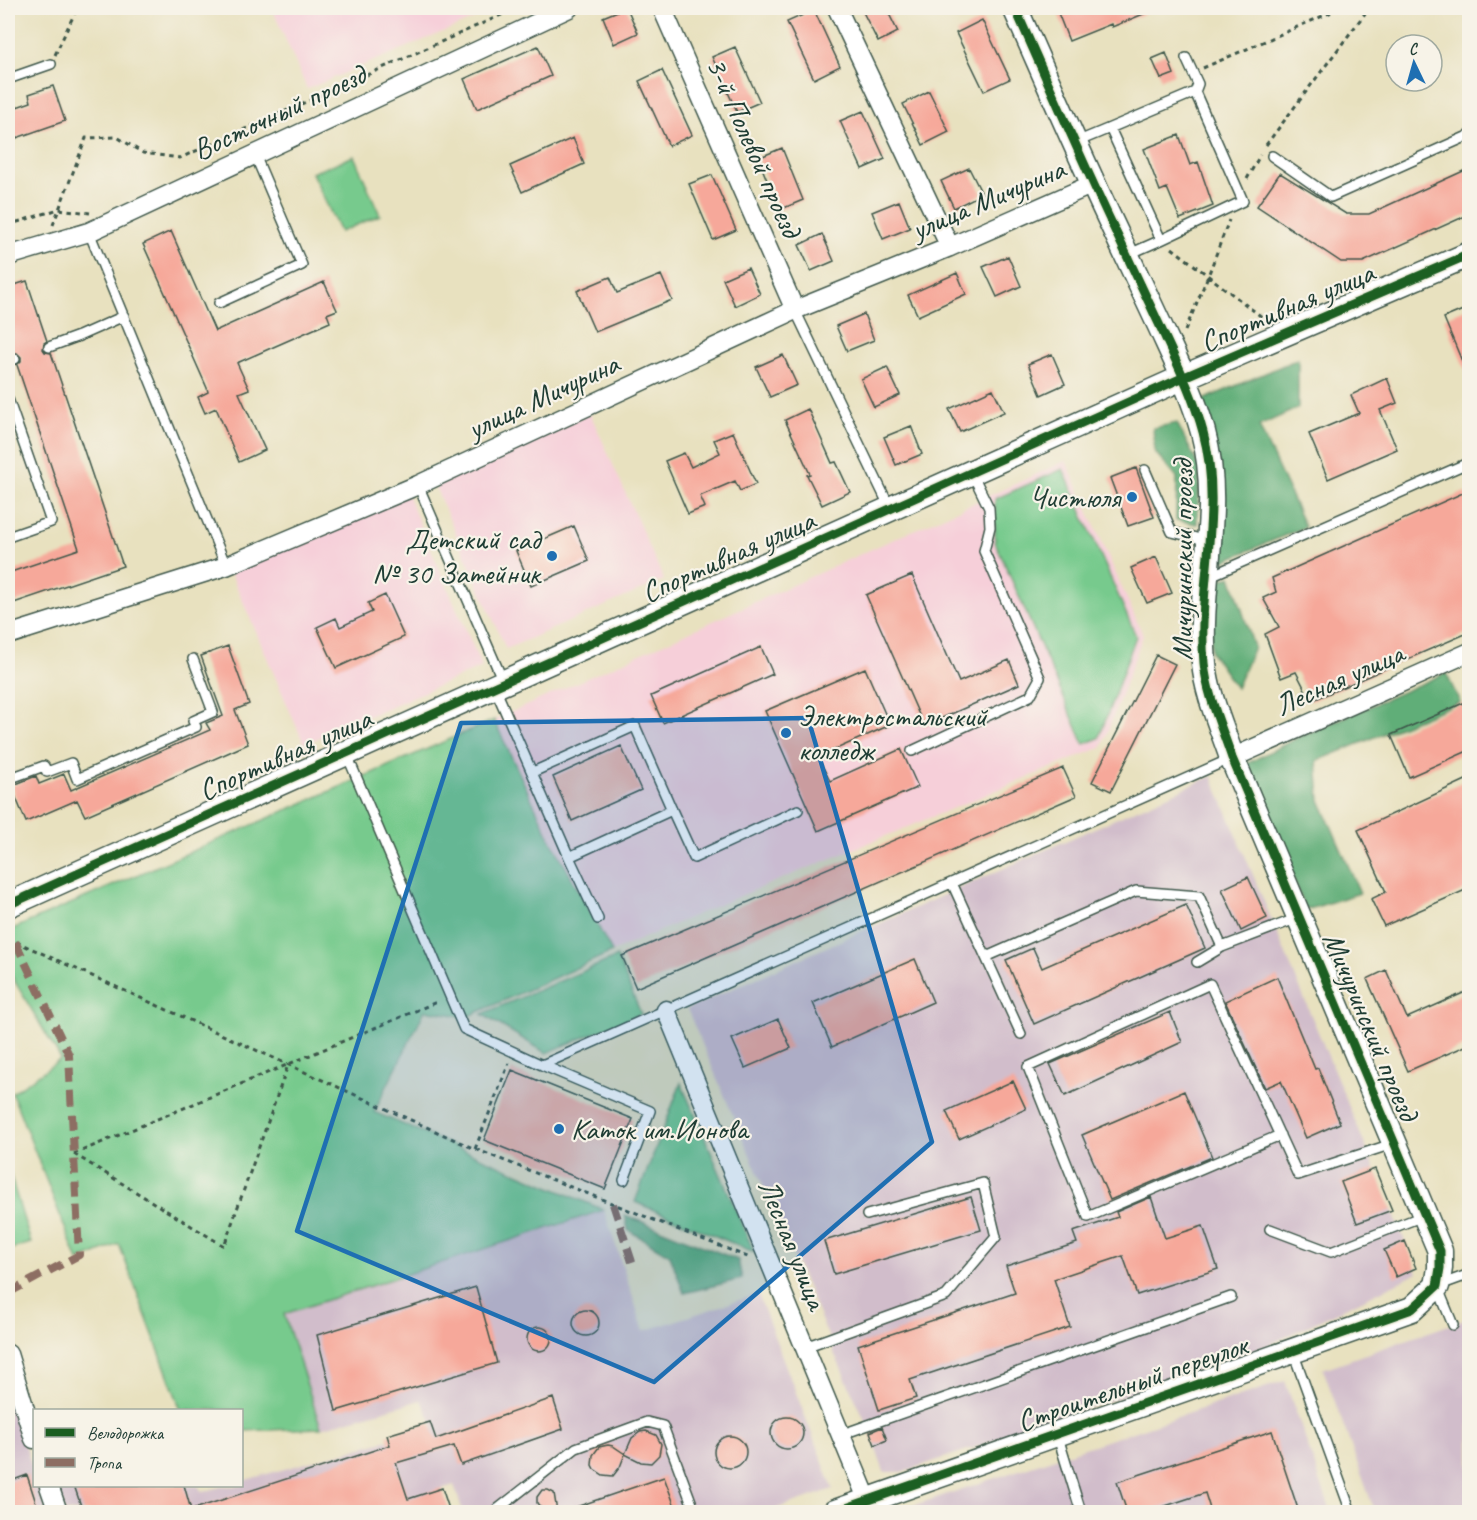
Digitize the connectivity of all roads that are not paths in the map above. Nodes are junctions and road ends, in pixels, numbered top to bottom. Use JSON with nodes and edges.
{"nodes":[{"id":1,"x":569,"y":8,"type":"edge"},
{"id":2,"x":662,"y":8,"type":"edge"},
{"id":3,"x":837,"y":8,"type":"edge"},
{"id":4,"x":1023,"y":10,"type":"edge"},
{"id":5,"x":1186,"y":58,"type":"dead end"},
{"id":6,"x":51,"y":64,"type":"road end"},
{"id":7,"x":8,"y":79,"type":"edge"},
{"id":8,"x":1195,"y":92,"type":"junction"},
{"id":9,"x":1110,"y":128,"type":"junction"},
{"id":10,"x":1470,"y":135,"type":"edge"},
{"id":11,"x":1074,"y":142,"type":"junction"},
{"id":12,"x":255,"y":155,"type":"junction"},
{"id":13,"x":1272,"y":156,"type":"dead end"},
{"id":14,"x":1093,"y":184,"type":"junction"},
{"id":15,"x":89,"y":232,"type":"junction"},
{"id":16,"x":1161,"y":240,"type":"junction"},
{"id":17,"x":950,"y":247,"type":"junction"},
{"id":18,"x":1470,"y":254,"type":"edge"},
{"id":19,"x":1127,"y":255,"type":"junction"},
{"id":20,"x":8,"y":256,"type":"edge"},
{"id":21,"x":219,"y":303,"type":"dead end"},
{"id":22,"x":795,"y":310,"type":"junction"},
{"id":23,"x":124,"y":316,"type":"junction"},
{"id":24,"x":49,"y":347,"type":"dead end"},
{"id":25,"x":1184,"y":378,"type":"junction"},
{"id":26,"x":8,"y":399,"type":"edge"},
{"id":27,"x":1470,"y":462,"type":"edge"},
{"id":28,"x":1145,"y":470,"type":"dead end"},
{"id":29,"x":972,"y":473,"type":"junction"},
{"id":30,"x":418,"y":485,"type":"junction"},
{"id":31,"x":891,"y":509,"type":"junction"},
{"id":32,"x":8,"y":537,"type":"edge"},
{"id":33,"x":1210,"y":541,"type":"junction"},
{"id":34,"x":226,"y":566,"type":"junction"},
{"id":35,"x":1206,"y":578,"type":"junction"},
{"id":36,"x":8,"y":635,"type":"edge"},
{"id":37,"x":1470,"y":652,"type":"edge"},
{"id":38,"x":193,"y":659,"type":"dead end"},
{"id":39,"x":499,"y":685,"type":"junction"},
{"id":40,"x":912,"y":751,"type":"dead end"},
{"id":41,"x":346,"y":753,"type":"junction"},
{"id":42,"x":1232,"y":758,"type":"junction"},
{"id":43,"x":532,"y":772,"type":"junction"},
{"id":44,"x":8,"y":779,"type":"edge"},
{"id":45,"x":672,"y":810,"type":"junction"},
{"id":46,"x":798,"y":810,"type":"dead end"},
{"id":47,"x":569,"y":857,"type":"junction"},
{"id":48,"x":952,"y":883,"type":"junction"},
{"id":49,"x":8,"y":904,"type":"edge"},
{"id":50,"x":1299,"y":917,"type":"junction"},
{"id":51,"x":598,"y":919,"type":"dead end"},
{"id":52,"x":1222,"y":947,"type":"junction"},
{"id":53,"x":986,"y":957,"type":"junction"},
{"id":54,"x":1197,"y":962,"type":"dead end"},
{"id":55,"x":666,"y":1010,"type":"junction"},
{"id":56,"x":1021,"y":1034,"type":"dead end"},
{"id":57,"x":542,"y":1065,"type":"junction"},
{"id":58,"x":1280,"y":1135,"type":"junction"},
{"id":59,"x":1395,"y":1143,"type":"junction"},
{"id":60,"x":624,"y":1180,"type":"dead end"},
{"id":61,"x":867,"y":1215,"type":"dead end"},
{"id":62,"x":1425,"y":1215,"type":"junction"},
{"id":63,"x":1270,"y":1229,"type":"dead end"},
{"id":64,"x":1470,"y":1274,"type":"edge"},
{"id":65,"x":1437,"y":1286,"type":"junction"},
{"id":66,"x":1231,"y":1297,"type":"dead end"},
{"id":67,"x":1453,"y":1324,"type":"dead end"},
{"id":68,"x":805,"y":1347,"type":"junction"},
{"id":69,"x":1293,"y":1352,"type":"junction"},
{"id":70,"x":8,"y":1354,"type":"edge"},
{"id":71,"x":1057,"y":1434,"type":"junction"},
{"id":72,"x":840,"y":1435,"type":"junction"},
{"id":73,"x":33,"y":1436,"type":"edge"},
{"id":74,"x":50,"y":1487,"type":"edge"},
{"id":75,"x":868,"y":1501,"type":"junction"},
{"id":76,"x":58,"y":1512,"type":"edge"},
{"id":77,"x":494,"y":1512,"type":"edge"},
{"id":78,"x":695,"y":1512,"type":"edge"},
{"id":79,"x":835,"y":1512,"type":"edge"},
{"id":80,"x":1081,"y":1512,"type":"edge"},
{"id":81,"x":1351,"y":1512,"type":"edge"}],
"edges":[{"from":1,"to":12,"type":"street","name":"Восточный проезд"},
{"from":2,"to":22,"type":"street","name":"3-й Полевой проезд"},
{"from":3,"to":17,"type":"street"},
{"from":4,"to":11,"type":"street","name":"Мичуринский проезд"},
{"from":5,"to":8,"type":"lane"},
{"from":6,"to":7,"type":"lane"},
{"from":8,"to":9,"type":"lane"},
{"from":8,"to":16,"type":"lane"},
{"from":9,"to":11,"type":"lane"},
{"from":9,"to":16,"type":"lane"},
{"from":10,"to":13,"type":"lane"},
{"from":11,"to":14,"type":"street","name":"Мичуринский проезд"},
{"from":12,"to":15,"type":"street","name":"Восточный проезд"},
{"from":12,"to":21,"type":"lane"},
{"from":14,"to":17,"type":"street","name":"улица Мичурина"},
{"from":14,"to":19,"type":"street","name":"Мичуринский проезд"},
{"from":15,"to":20,"type":"street","name":"Восточный проезд"},
{"from":15,"to":23,"type":"lane"},
{"from":16,"to":19,"type":"lane"},
{"from":17,"to":22,"type":"street","name":"улица Мичурина"},
{"from":18,"to":25,"type":"street","name":"Спортивная улица"},
{"from":19,"to":25,"type":"street","name":"Мичуринский проезд"},
{"from":22,"to":30,"type":"street","name":"улица Мичурина"},
{"from":22,"to":31,"type":"lane"},
{"from":23,"to":24,"type":"lane"},
{"from":23,"to":34,"type":"lane"},
{"from":25,"to":29,"type":"street","name":"Спортивная улица"},
{"from":25,"to":33,"type":"street","name":"Мичуринский проезд"},
{"from":26,"to":32,"type":"lane"},
{"from":27,"to":35,"type":"lane"},
{"from":28,"to":33,"type":"lane"},
{"from":29,"to":31,"type":"street","name":"Спортивная улица"},
{"from":29,"to":40,"type":"lane"},
{"from":30,"to":34,"type":"street","name":"улица Мичурина"},
{"from":30,"to":39,"type":"lane"},
{"from":31,"to":39,"type":"street","name":"Спортивная улица"},
{"from":33,"to":35,"type":"street","name":"Мичуринский проезд"},
{"from":34,"to":36,"type":"street","name":"улица Мичурина"},
{"from":35,"to":42,"type":"street","name":"Мичуринский проезд"},
{"from":37,"to":42,"type":"street","name":"Лесная улица"},
{"from":38,"to":44,"type":"lane"},
{"from":39,"to":41,"type":"street","name":"Спортивная улица"},
{"from":39,"to":43,"type":"lane"},
{"from":41,"to":49,"type":"street","name":"Спортивная улица"},
{"from":41,"to":57,"type":"lane"},
{"from":42,"to":48,"type":"lane"},
{"from":42,"to":50,"type":"street","name":"Мичуринский проезд"},
{"from":43,"to":45,"type":"lane"},
{"from":43,"to":47,"type":"lane"},
{"from":45,"to":46,"type":"lane"},
{"from":45,"to":47,"type":"lane"},
{"from":47,"to":51,"type":"lane"},
{"from":48,"to":53,"type":"lane"},
{"from":48,"to":55,"type":"lane"},
{"from":50,"to":52,"type":"lane"},
{"from":50,"to":59,"type":"street","name":"Мичуринский проезд"},
{"from":52,"to":53,"type":"lane"},
{"from":52,"to":54,"type":"lane"},
{"from":53,"to":56,"type":"lane"},
{"from":55,"to":57,"type":"lane"},
{"from":55,"to":68,"type":"street","name":"Лесная улица"},
{"from":57,"to":60,"type":"lane"},
{"from":58,"to":58,"type":"lane"},
{"from":58,"to":59,"type":"lane"},
{"from":59,"to":62,"type":"street","name":"Мичуринский проезд"},
{"from":61,"to":68,"type":"lane"},
{"from":62,"to":63,"type":"lane"},
{"from":62,"to":65,"type":"street","name":"Мичуринский проезд"},
{"from":64,"to":65,"type":"lane"},
{"from":65,"to":67,"type":"lane"},
{"from":65,"to":69,"type":"street","name":"Строительный переулок"},
{"from":66,"to":72,"type":"lane"},
{"from":68,"to":72,"type":"street","name":"Лесная улица"},
{"from":69,"to":71,"type":"street","name":"Строительный переулок"},
{"from":69,"to":81,"type":"lane"},
{"from":70,"to":73,"type":"street"},
{"from":71,"to":75,"type":"street","name":"Строительный переулок"},
{"from":71,"to":80,"type":"lane"},
{"from":72,"to":75,"type":"street","name":"Лесная улица"},
{"from":74,"to":76,"type":"street"},
{"from":75,"to":79,"type":"street","name":"Строительный переулок"},
{"from":77,"to":78,"type":"lane"}]}
